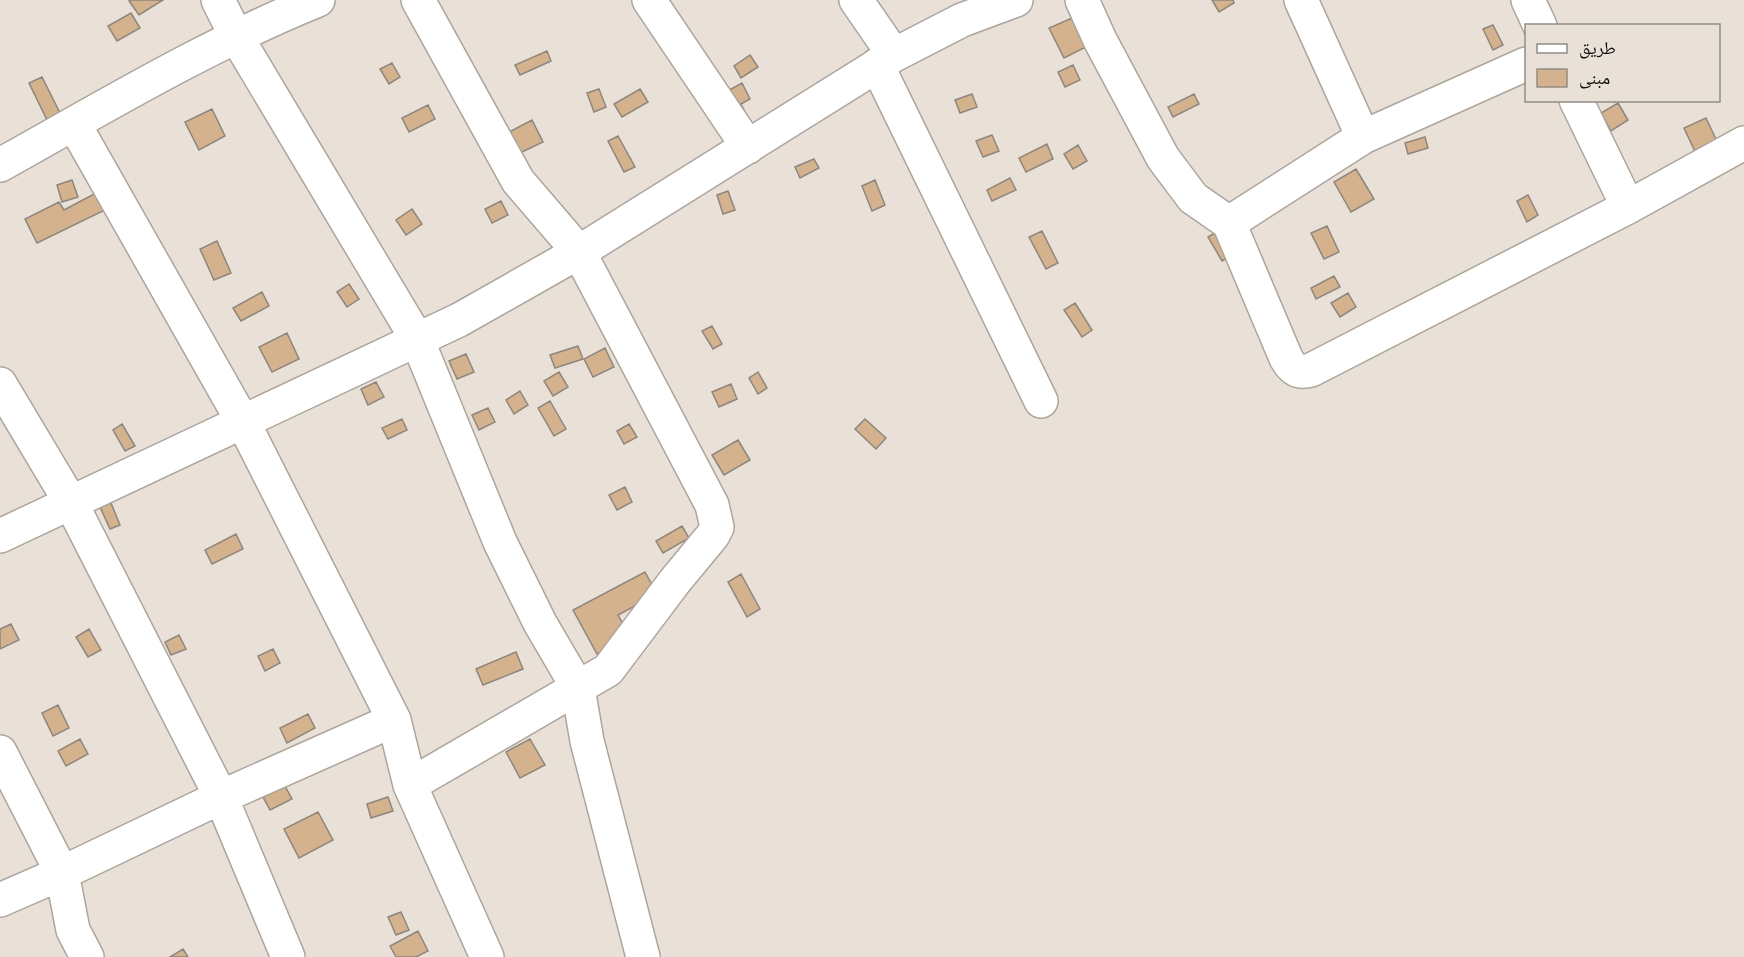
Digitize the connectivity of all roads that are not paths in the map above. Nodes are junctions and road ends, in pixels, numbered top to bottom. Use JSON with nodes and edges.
{"nodes":[{"id":1,"x":218,"y":0,"type":"edge"},
{"id":2,"x":318,"y":0,"type":"edge"},
{"id":3,"x":418,"y":0,"type":"edge"},
{"id":4,"x":649,"y":0,"type":"edge"},
{"id":5,"x":856,"y":0,"type":"edge"},
{"id":6,"x":1016,"y":0,"type":"edge"},
{"id":7,"x":1082,"y":0,"type":"edge"},
{"id":8,"x":1301,"y":0,"type":"edge"},
{"id":9,"x":1528,"y":0,"type":"edge"},
{"id":10,"x":957,"y":10,"type":"edge"},
{"id":11,"x":1539,"y":24,"type":"edge"},
{"id":12,"x":236,"y":36,"type":"junction"},
{"id":13,"x":886,"y":60,"type":"junction"},
{"id":14,"x":1525,"y":65,"type":"edge"},
{"id":15,"x":1577,"y":102,"type":"edge"},
{"id":16,"x":74,"y":124,"type":"junction"},
{"id":17,"x":1363,"y":137,"type":"junction"},
{"id":18,"x":1744,"y":143,"type":"edge"},
{"id":19,"x":748,"y":147,"type":"junction"},
{"id":20,"x":0,"y":165,"type":"edge"},
{"id":21,"x":1628,"y":207,"type":"junction"},
{"id":22,"x":1229,"y":223,"type":"junction"},
{"id":23,"x":579,"y":252,"type":"junction"},
{"id":24,"x":417,"y":339,"type":"junction"},
{"id":25,"x":0,"y":384,"type":"edge"},
{"id":26,"x":1041,"y":401,"type":"dead end"},
{"id":27,"x":243,"y":422,"type":"junction"},
{"id":28,"x":71,"y":503,"type":"junction"},
{"id":29,"x":0,"y":536,"type":"edge"},
{"id":30,"x":578,"y":688,"type":"junction"},
{"id":31,"x":394,"y":720,"type":"junction"},
{"id":32,"x":0,"y":752,"type":"edge"},
{"id":33,"x":410,"y":785,"type":"junction"},
{"id":34,"x":221,"y":797,"type":"junction"},
{"id":35,"x":62,"y":873,"type":"junction"},
{"id":36,"x":0,"y":900,"type":"edge"},
{"id":37,"x":87,"y":957,"type":"edge"},
{"id":38,"x":288,"y":957,"type":"edge"},
{"id":39,"x":487,"y":957,"type":"edge"},
{"id":40,"x":644,"y":957,"type":"edge"}],
"edges":[{"from":1,"to":12,"type":"street"},
{"from":2,"to":12,"type":"street"},
{"from":3,"to":23,"type":"street"},
{"from":4,"to":19,"type":"street"},
{"from":5,"to":13,"type":"street"},
{"from":6,"to":10,"type":"street"},
{"from":7,"to":22,"type":"street"},
{"from":8,"to":17,"type":"street"},
{"from":9,"to":11,"type":"street"},
{"from":10,"to":13,"type":"street"},
{"from":12,"to":16,"type":"street"},
{"from":12,"to":24,"type":"street"},
{"from":13,"to":19,"type":"street"},
{"from":13,"to":26,"type":"street"},
{"from":14,"to":17,"type":"street"},
{"from":15,"to":21,"type":"street"},
{"from":16,"to":20,"type":"street"},
{"from":16,"to":27,"type":"street"},
{"from":17,"to":22,"type":"street"},
{"from":18,"to":21,"type":"street"},
{"from":19,"to":23,"type":"street"},
{"from":21,"to":22,"type":"street"},
{"from":23,"to":24,"type":"street"},
{"from":23,"to":30,"type":"street"},
{"from":24,"to":27,"type":"street"},
{"from":24,"to":30,"type":"street"},
{"from":25,"to":28,"type":"street"},
{"from":27,"to":28,"type":"street"},
{"from":27,"to":31,"type":"street"},
{"from":28,"to":29,"type":"street"},
{"from":28,"to":34,"type":"street"},
{"from":30,"to":33,"type":"street"},
{"from":30,"to":40,"type":"street"},
{"from":31,"to":33,"type":"street"},
{"from":31,"to":34,"type":"street"},
{"from":32,"to":35,"type":"street"},
{"from":33,"to":39,"type":"street"},
{"from":34,"to":35,"type":"street"},
{"from":34,"to":38,"type":"street"},
{"from":35,"to":36,"type":"street"},
{"from":35,"to":37,"type":"street"}]}
